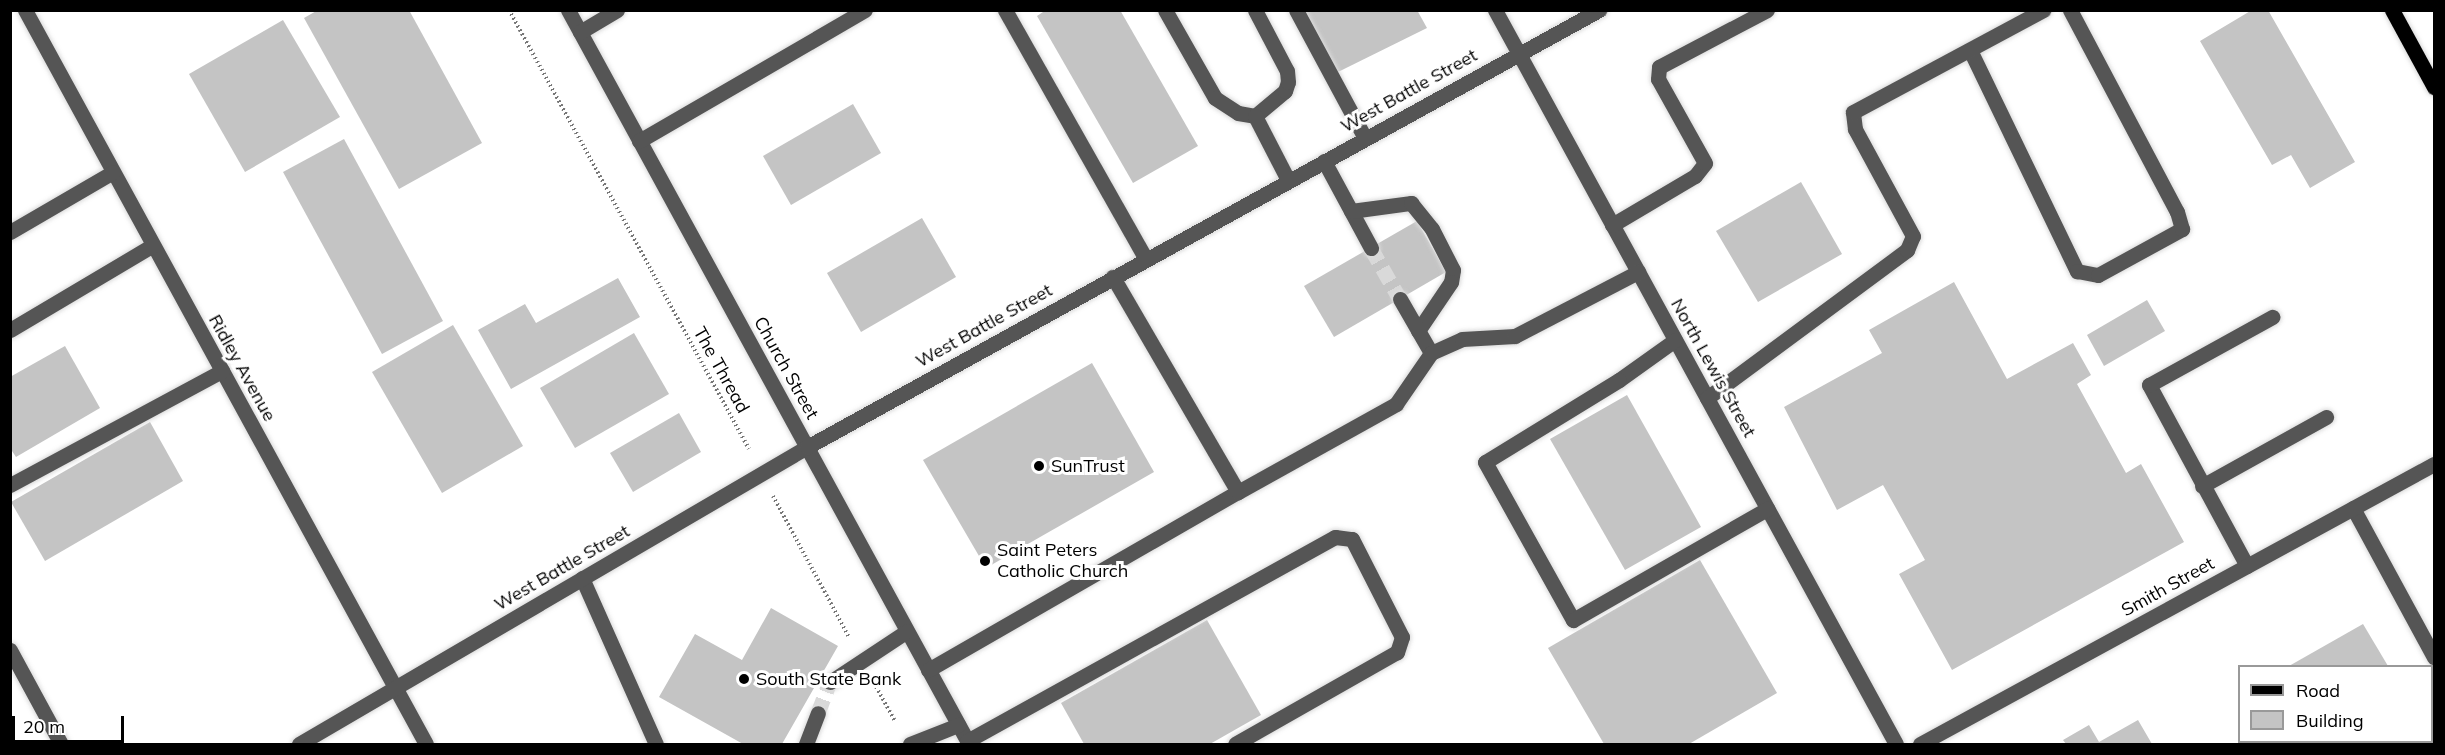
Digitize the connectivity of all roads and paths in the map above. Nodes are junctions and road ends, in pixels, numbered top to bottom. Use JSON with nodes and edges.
{"nodes":[{"id":1,"x":25,"y":10,"type":"edge"},
{"id":2,"x":508,"y":10,"type":"edge"},
{"id":3,"x":568,"y":10,"type":"edge"},
{"id":4,"x":618,"y":10,"type":"edge"},
{"id":5,"x":865,"y":10,"type":"edge"},
{"id":6,"x":1005,"y":10,"type":"edge"},
{"id":7,"x":1165,"y":10,"type":"edge"},
{"id":8,"x":1255,"y":10,"type":"edge"},
{"id":9,"x":1296,"y":10,"type":"edge"},
{"id":10,"x":1496,"y":10,"type":"edge"},
{"id":11,"x":1599,"y":10,"type":"edge"},
{"id":12,"x":1767,"y":10,"type":"edge"},
{"id":13,"x":2043,"y":10,"type":"edge"},
{"id":14,"x":2070,"y":10,"type":"edge"},
{"id":15,"x":2392,"y":10,"type":"edge"},
{"id":16,"x":580,"y":32,"type":"junction"},
{"id":17,"x":1970,"y":50,"type":"junction"},
{"id":18,"x":1518,"y":53,"type":"junction"},
{"id":19,"x":2434,"y":87,"type":"edge"},
{"id":20,"x":1255,"y":116,"type":"junction"},
{"id":21,"x":1365,"y":138,"type":"junction"},
{"id":22,"x":639,"y":141,"type":"junction"},
{"id":23,"x":1324,"y":161,"type":"junction"},
{"id":24,"x":113,"y":172,"type":"junction"},
{"id":25,"x":1288,"y":180,"type":"junction"},
{"id":26,"x":1351,"y":211,"type":"junction"},
{"id":27,"x":1612,"y":225,"type":"junction"},
{"id":28,"x":10,"y":232,"type":"edge"},
{"id":29,"x":153,"y":245,"type":"junction"},
{"id":30,"x":1371,"y":248,"type":"tunnel mouth"},
{"id":31,"x":1146,"y":259,"type":"junction"},
{"id":32,"x":1638,"y":272,"type":"junction"},
{"id":33,"x":1113,"y":277,"type":"junction"},
{"id":34,"x":1400,"y":299,"type":"tunnel mouth"},
{"id":35,"x":2272,"y":317,"type":"dead end"},
{"id":36,"x":10,"y":330,"type":"edge"},
{"id":37,"x":1418,"y":331,"type":"junction"},
{"id":38,"x":1675,"y":340,"type":"junction"},
{"id":39,"x":1431,"y":353,"type":"junction"},
{"id":40,"x":222,"y":371,"type":"junction"},
{"id":41,"x":1707,"y":398,"type":"junction"},
{"id":42,"x":2326,"y":417,"type":"dead end"},
{"id":43,"x":807,"y":447,"type":"junction"},
{"id":44,"x":2434,"y":464,"type":"edge"},
{"id":45,"x":762,"y":474,"type":"junction"},
{"id":46,"x":10,"y":485,"type":"edge"},
{"id":47,"x":2202,"y":486,"type":"junction"},
{"id":48,"x":1238,"y":492,"type":"junction"},
{"id":49,"x":2353,"y":508,"type":"junction"},
{"id":50,"x":1767,"y":509,"type":"junction"},
{"id":51,"x":2247,"y":566,"type":"junction"},
{"id":52,"x":582,"y":578,"type":"junction"},
{"id":53,"x":907,"y":631,"type":"junction"},
{"id":54,"x":10,"y":650,"type":"edge"},
{"id":55,"x":2434,"y":657,"type":"edge"},
{"id":56,"x":861,"y":660,"type":"junction"},
{"id":57,"x":928,"y":670,"type":"junction"},
{"id":58,"x":830,"y":682,"type":"tunnel mouth"},
{"id":59,"x":395,"y":688,"type":"junction"},
{"id":60,"x":818,"y":713,"type":"tunnel mouth"},
{"id":61,"x":958,"y":725,"type":"junction"},
{"id":62,"x":898,"y":726,"type":"dead end"},
{"id":63,"x":968,"y":743,"type":"edge"},
{"id":64,"x":1927,"y":743,"type":"edge"},
{"id":65,"x":61,"y":744,"type":"edge"},
{"id":66,"x":299,"y":744,"type":"edge"},
{"id":67,"x":426,"y":744,"type":"edge"},
{"id":68,"x":656,"y":744,"type":"edge"},
{"id":69,"x":806,"y":744,"type":"edge"},
{"id":70,"x":910,"y":744,"type":"edge"},
{"id":71,"x":1235,"y":744,"type":"edge"},
{"id":72,"x":1896,"y":744,"type":"edge"}],
"edges":[{"from":1,"to":24,"type":"street","name":"Ridley Avenue"},
{"from":2,"to":45,"type":"path","name":"The Thread"},
{"from":3,"to":16,"type":"street","name":"Church Street"},
{"from":4,"to":16,"type":"street"},
{"from":5,"to":22,"type":"street"},
{"from":6,"to":31,"type":"street"},
{"from":7,"to":20,"type":"street"},
{"from":8,"to":20,"type":"street"},
{"from":9,"to":21,"type":"street"},
{"from":10,"to":18,"type":"street","name":"North Lewis Street"},
{"from":11,"to":18,"type":"street","name":"West Battle Street"},
{"from":12,"to":27,"type":"street"},
{"from":13,"to":17,"type":"street"},
{"from":14,"to":17,"type":"street"},
{"from":15,"to":19,"type":"main road"},
{"from":16,"to":22,"type":"street","name":"Church Street"},
{"from":17,"to":41,"type":"street"},
{"from":18,"to":21,"type":"street","name":"West Battle Street"},
{"from":18,"to":27,"type":"street","name":"North Lewis Street"},
{"from":20,"to":25,"type":"street"},
{"from":21,"to":23,"type":"street","name":"West Battle Street"},
{"from":22,"to":43,"type":"street","name":"Church Street"},
{"from":23,"to":25,"type":"street","name":"West Battle Street"},
{"from":23,"to":26,"type":"street"},
{"from":24,"to":28,"type":"street"},
{"from":24,"to":29,"type":"street","name":"Ridley Avenue"},
{"from":25,"to":31,"type":"street","name":"West Battle Street"},
{"from":26,"to":30,"type":"street"},
{"from":26,"to":37,"type":"street"},
{"from":27,"to":32,"type":"street","name":"North Lewis Street"},
{"from":29,"to":36,"type":"street"},
{"from":29,"to":40,"type":"street","name":"Ridley Avenue"},
{"from":31,"to":33,"type":"street","name":"West Battle Street"},
{"from":32,"to":38,"type":"street","name":"North Lewis Street"},
{"from":32,"to":39,"type":"street"},
{"from":33,"to":43,"type":"street","name":"West Battle Street"},
{"from":33,"to":48,"type":"street"},
{"from":34,"to":37,"type":"street"},
{"from":35,"to":47,"type":"street"},
{"from":37,"to":39,"type":"street"},
{"from":38,"to":41,"type":"street","name":"North Lewis Street"},
{"from":38,"to":50,"type":"street"},
{"from":39,"to":48,"type":"street"},
{"from":40,"to":46,"type":"street"},
{"from":40,"to":59,"type":"street","name":"Ridley Avenue"},
{"from":41,"to":50,"type":"street","name":"North Lewis Street"},
{"from":42,"to":47,"type":"street"},
{"from":43,"to":45,"type":"street","name":"West Battle Street"},
{"from":43,"to":53,"type":"street","name":"Church Street"},
{"from":44,"to":49,"type":"street","name":"Smith Street"},
{"from":45,"to":52,"type":"street","name":"West Battle Street"},
{"from":45,"to":56,"type":"path","name":"The Thread"},
{"from":47,"to":51,"type":"street"},
{"from":48,"to":57,"type":"street"},
{"from":49,"to":51,"type":"street","name":"Smith Street"},
{"from":49,"to":55,"type":"street"},
{"from":50,"to":72,"type":"street","name":"North Lewis Street"},
{"from":51,"to":64,"type":"street","name":"Smith Street"},
{"from":52,"to":59,"type":"street","name":"West Battle Street"},
{"from":52,"to":68,"type":"street"},
{"from":53,"to":56,"type":"street"},
{"from":53,"to":57,"type":"street","name":"Church Street"},
{"from":54,"to":65,"type":"street"},
{"from":56,"to":58,"type":"street"},
{"from":56,"to":62,"type":"path","name":"The Thread"},
{"from":57,"to":61,"type":"street","name":"Church Street"},
{"from":59,"to":66,"type":"street","name":"West Battle Street"},
{"from":59,"to":67,"type":"street","name":"Ridley Avenue"},
{"from":60,"to":69,"type":"street"},
{"from":61,"to":63,"type":"street","name":"Church Street"},
{"from":61,"to":70,"type":"street"},
{"from":63,"to":71,"type":"street"}]}
